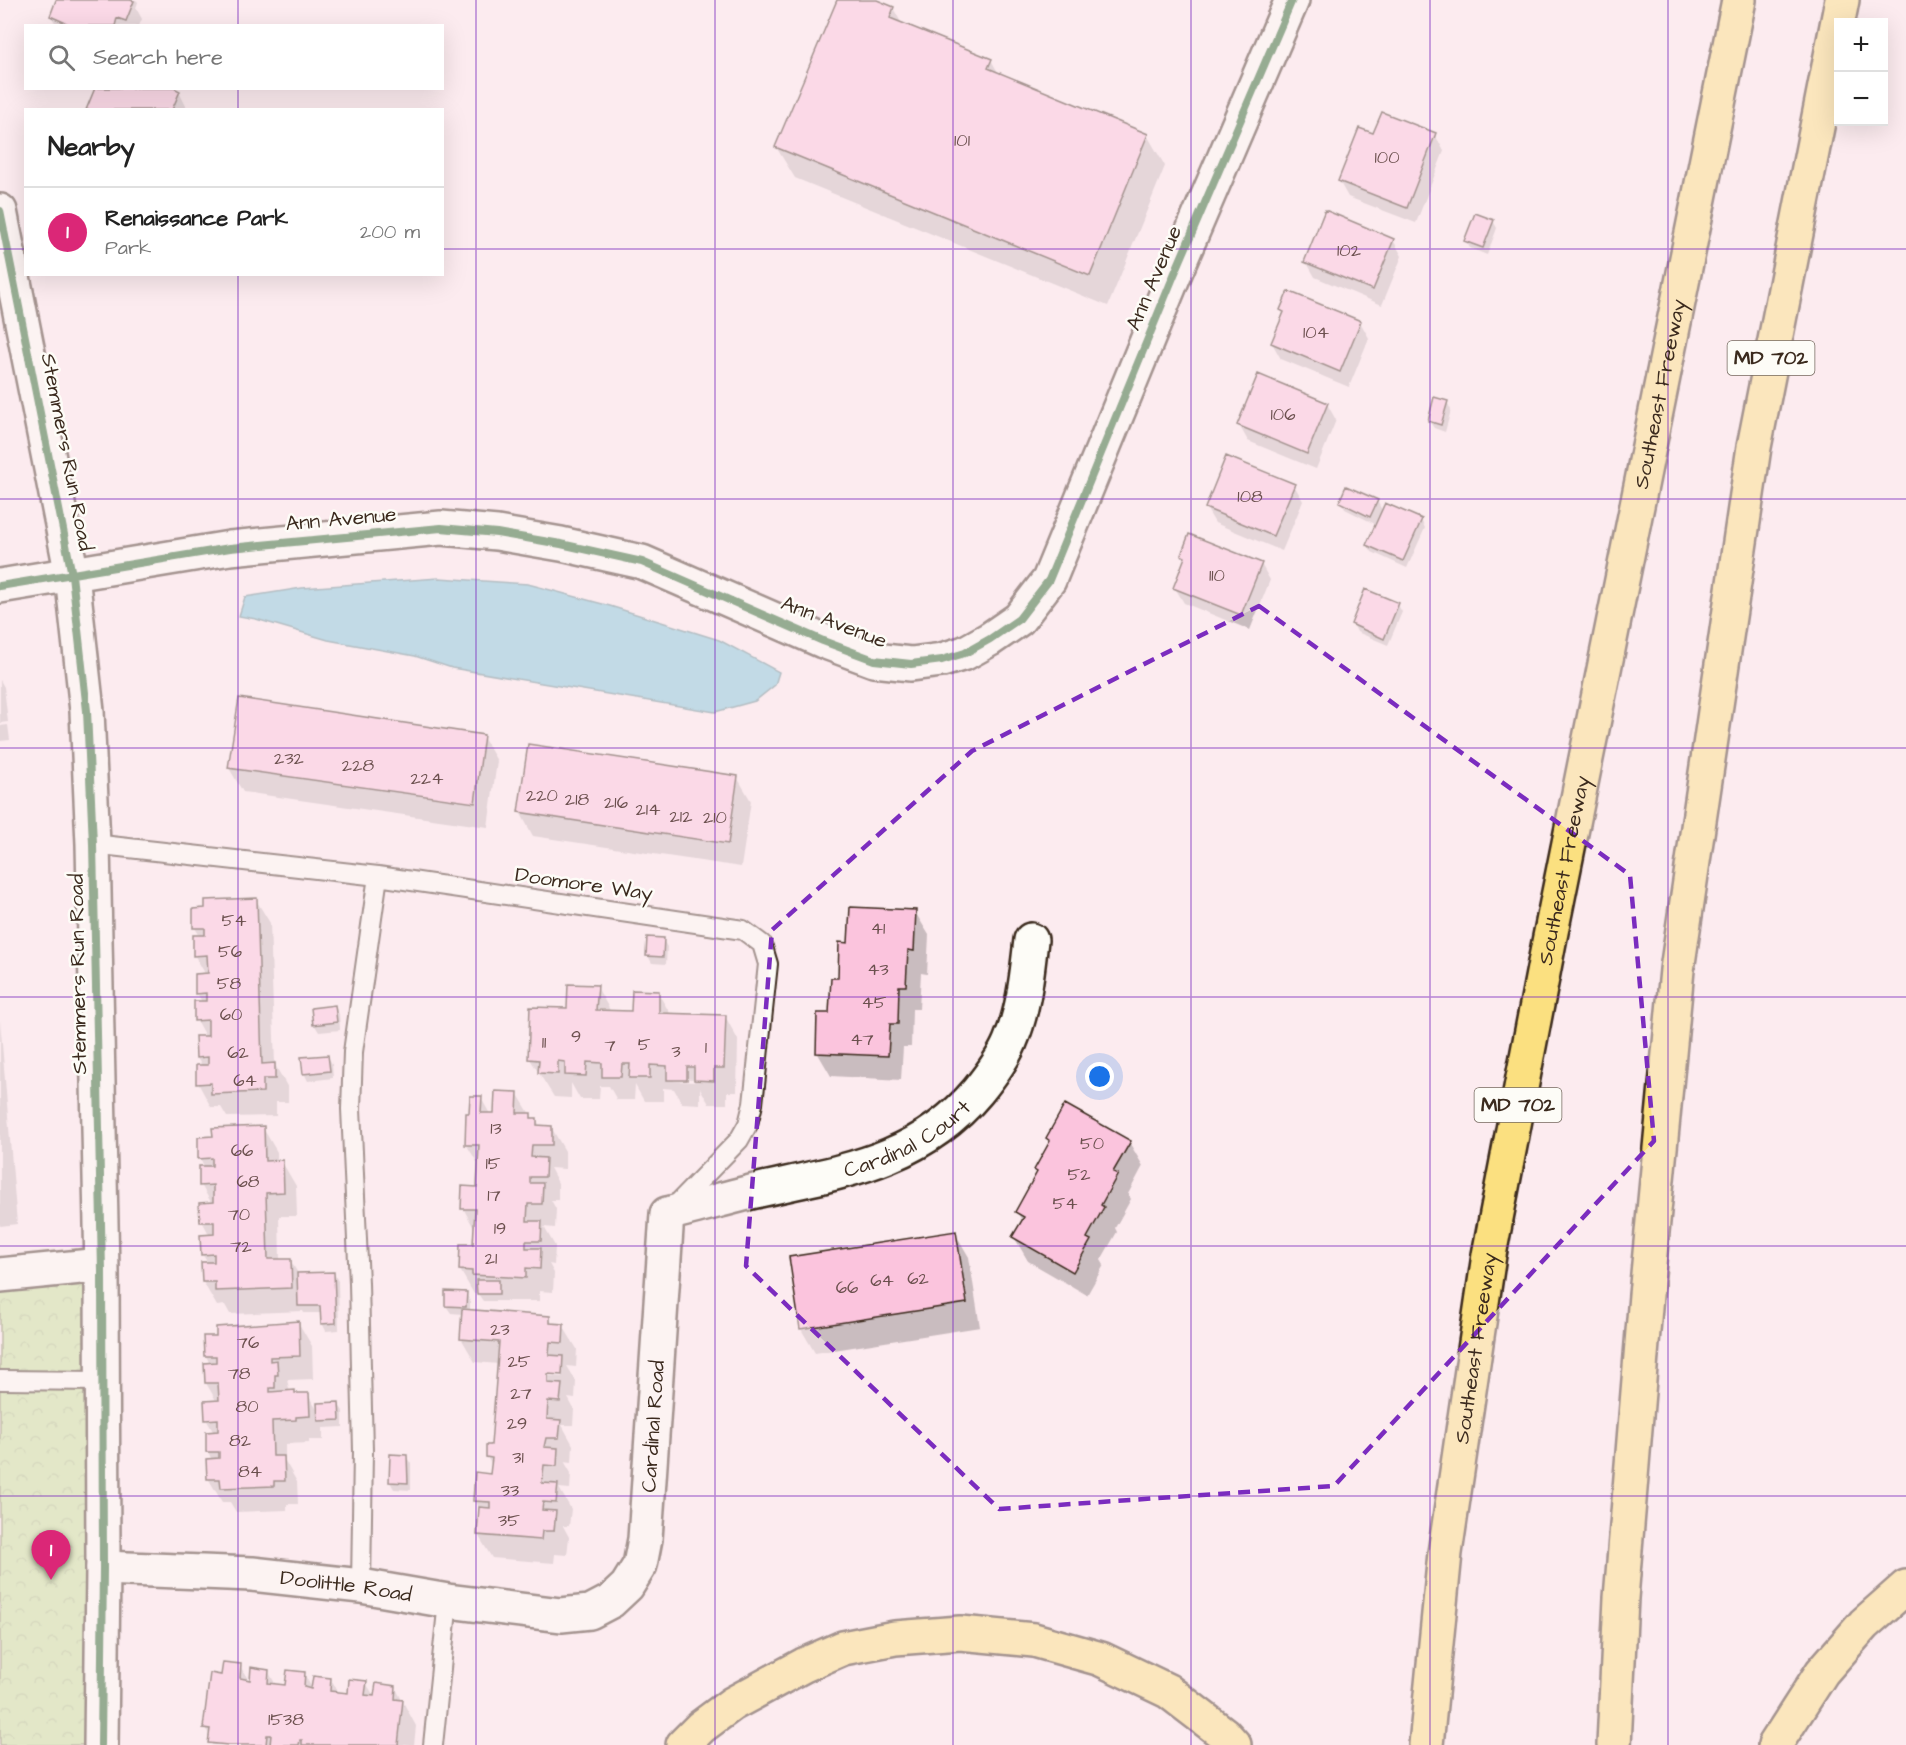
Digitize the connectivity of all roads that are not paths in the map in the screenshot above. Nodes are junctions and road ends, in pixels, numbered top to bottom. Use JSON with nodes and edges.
{"nodes":[{"id":1,"x":1292,"y":0,"type":"edge"},
{"id":2,"x":1739,"y":0,"type":"edge"},
{"id":3,"x":1842,"y":0,"type":"edge"},
{"id":4,"x":0,"y":211,"type":"edge"},
{"id":5,"x":72,"y":574,"type":"junction"},
{"id":6,"x":0,"y":586,"type":"edge"},
{"id":7,"x":93,"y":844,"type":"junction"},
{"id":8,"x":378,"y":876,"type":"junction"},
{"id":9,"x":1031,"y":940,"type":"dead end"},
{"id":10,"x":667,"y":1214,"type":"junction"},
{"id":11,"x":101,"y":1265,"type":"junction"},
{"id":12,"x":0,"y":1275,"type":"edge"},
{"id":13,"x":0,"y":1380,"type":"edge"},
{"id":14,"x":102,"y":1381,"type":"junction"},
{"id":15,"x":103,"y":1568,"type":"junction"},
{"id":16,"x":362,"y":1586,"type":"junction"},
{"id":17,"x":1906,"y":1587,"type":"edge"},
{"id":18,"x":448,"y":1601,"type":"junction"},
{"id":19,"x":590,"y":1612,"type":"joint"},
{"id":20,"x":101,"y":1745,"type":"edge"},
{"id":21,"x":433,"y":1745,"type":"edge"},
{"id":22,"x":683,"y":1745,"type":"edge"},
{"id":23,"x":1234,"y":1745,"type":"edge"},
{"id":24,"x":1426,"y":1745,"type":"edge"},
{"id":25,"x":1614,"y":1745,"type":"edge"},
{"id":26,"x":1775,"y":1745,"type":"edge"}],
"edges":[{"from":1,"to":5,"type":"street","name":"Ann Avenue"},
{"from":2,"to":24,"type":"highway","name":"Southeast Freeway","number":"MD 702"},
{"from":3,"to":25,"type":"highway","number":"MD 702"},
{"from":4,"to":5,"type":"street","name":"Stemmers Run Road"},
{"from":5,"to":6,"type":"street","name":"Ann Avenue"},
{"from":5,"to":7,"type":"street","name":"Stemmers Run Road"},
{"from":7,"to":8,"type":"lane","name":"Doomore Way"},
{"from":7,"to":11,"type":"street","name":"Stemmers Run Road"},
{"from":8,"to":10,"type":"lane","name":"Doomore Way"},
{"from":8,"to":16,"type":"lane"},
{"from":9,"to":10,"type":"street","name":"Cardinal Court"},
{"from":10,"to":19,"type":"street","name":"Cardinal Road"},
{"from":11,"to":12,"type":"street"},
{"from":11,"to":14,"type":"street","name":"Stemmers Run Road"},
{"from":13,"to":14,"type":"lane"},
{"from":14,"to":15,"type":"street","name":"Stemmers Run Road"},
{"from":15,"to":16,"type":"street","name":"Doolittle Road"},
{"from":15,"to":20,"type":"street","name":"Stemmers Run Road"},
{"from":16,"to":18,"type":"street","name":"Doolittle Road"},
{"from":17,"to":26,"type":"highway"},
{"from":18,"to":19,"type":"street","name":"Doolittle Road"},
{"from":18,"to":21,"type":"lane"},
{"from":22,"to":23,"type":"highway"}]}
